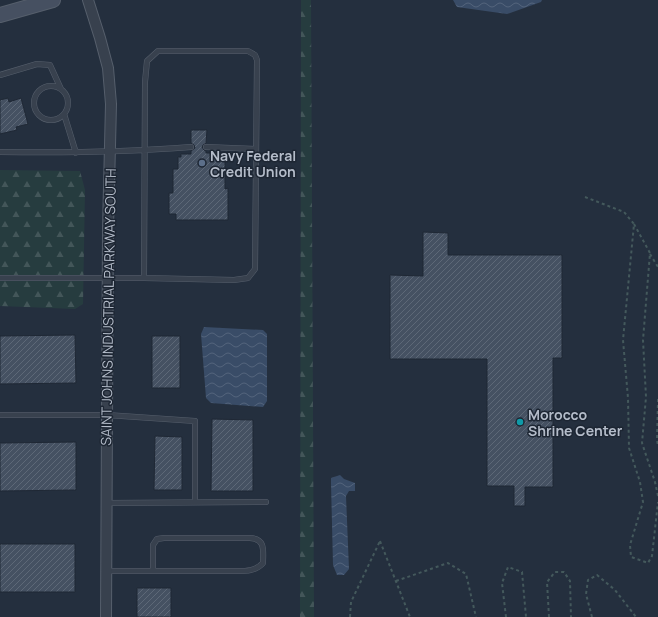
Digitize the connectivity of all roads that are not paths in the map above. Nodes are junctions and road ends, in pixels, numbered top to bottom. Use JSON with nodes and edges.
{"nodes":[{"id":1,"x":53,"y":0,"type":"edge"},
{"id":2,"x":88,"y":0,"type":"edge"},
{"id":3,"x":0,"y":16,"type":"edge"},
{"id":4,"x":0,"y":75,"type":"edge"},
{"id":5,"x":61,"y":89,"type":"junction"},
{"id":6,"x":64,"y":114,"type":"junction"},
{"id":7,"x":191,"y":147,"type":"dead end"},
{"id":8,"x":206,"y":147,"type":"dead end"},
{"id":9,"x":256,"y":149,"type":"junction"},
{"id":10,"x":109,"y":150,"type":"junction"},
{"id":11,"x":145,"y":151,"type":"junction"},
{"id":12,"x":0,"y":152,"type":"edge"},
{"id":13,"x":76,"y":153,"type":"junction"},
{"id":14,"x":108,"y":277,"type":"junction"},
{"id":15,"x":0,"y":278,"type":"edge"},
{"id":16,"x":144,"y":278,"type":"junction"},
{"id":17,"x":0,"y":415,"type":"edge"},
{"id":18,"x":107,"y":415,"type":"junction"},
{"id":19,"x":195,"y":502,"type":"junction"},
{"id":20,"x":266,"y":502,"type":"dead end"},
{"id":21,"x":106,"y":503,"type":"junction"},
{"id":22,"x":106,"y":571,"type":"junction"},
{"id":23,"x":153,"y":571,"type":"junction"},
{"id":24,"x":106,"y":617,"type":"edge"}],
"edges":[{"from":1,"to":3,"type":"main road"},
{"from":2,"to":10,"type":"street","name":"SAINT JOHNS INDUSTRIAL PARKWAY SOUTH"},
{"from":4,"to":5,"type":"lane"},
{"from":5,"to":6,"type":"lane"},
{"from":5,"to":6,"type":"lane"},
{"from":6,"to":13,"type":"lane"},
{"from":7,"to":11,"type":"lane"},
{"from":8,"to":9,"type":"lane"},
{"from":9,"to":11,"type":"lane"},
{"from":9,"to":16,"type":"lane"},
{"from":10,"to":11,"type":"lane"},
{"from":10,"to":13,"type":"lane"},
{"from":10,"to":14,"type":"street","name":"SAINT JOHNS INDUSTRIAL PARKWAY SOUTH"},
{"from":11,"to":16,"type":"lane"},
{"from":12,"to":13,"type":"lane"},
{"from":14,"to":15,"type":"lane"},
{"from":14,"to":16,"type":"lane"},
{"from":14,"to":18,"type":"street","name":"SAINT JOHNS INDUSTRIAL PARKWAY SOUTH"},
{"from":17,"to":18,"type":"lane"},
{"from":18,"to":19,"type":"lane"},
{"from":18,"to":21,"type":"street","name":"SAINT JOHNS INDUSTRIAL PARKWAY SOUTH"},
{"from":19,"to":20,"type":"lane"},
{"from":19,"to":21,"type":"lane"},
{"from":21,"to":22,"type":"street","name":"SAINT JOHNS INDUSTRIAL PARKWAY SOUTH"},
{"from":22,"to":23,"type":"lane"},
{"from":22,"to":24,"type":"street","name":"SAINT JOHNS INDUSTRIAL PARKWAY SOUTH"},
{"from":23,"to":23,"type":"lane"}]}
